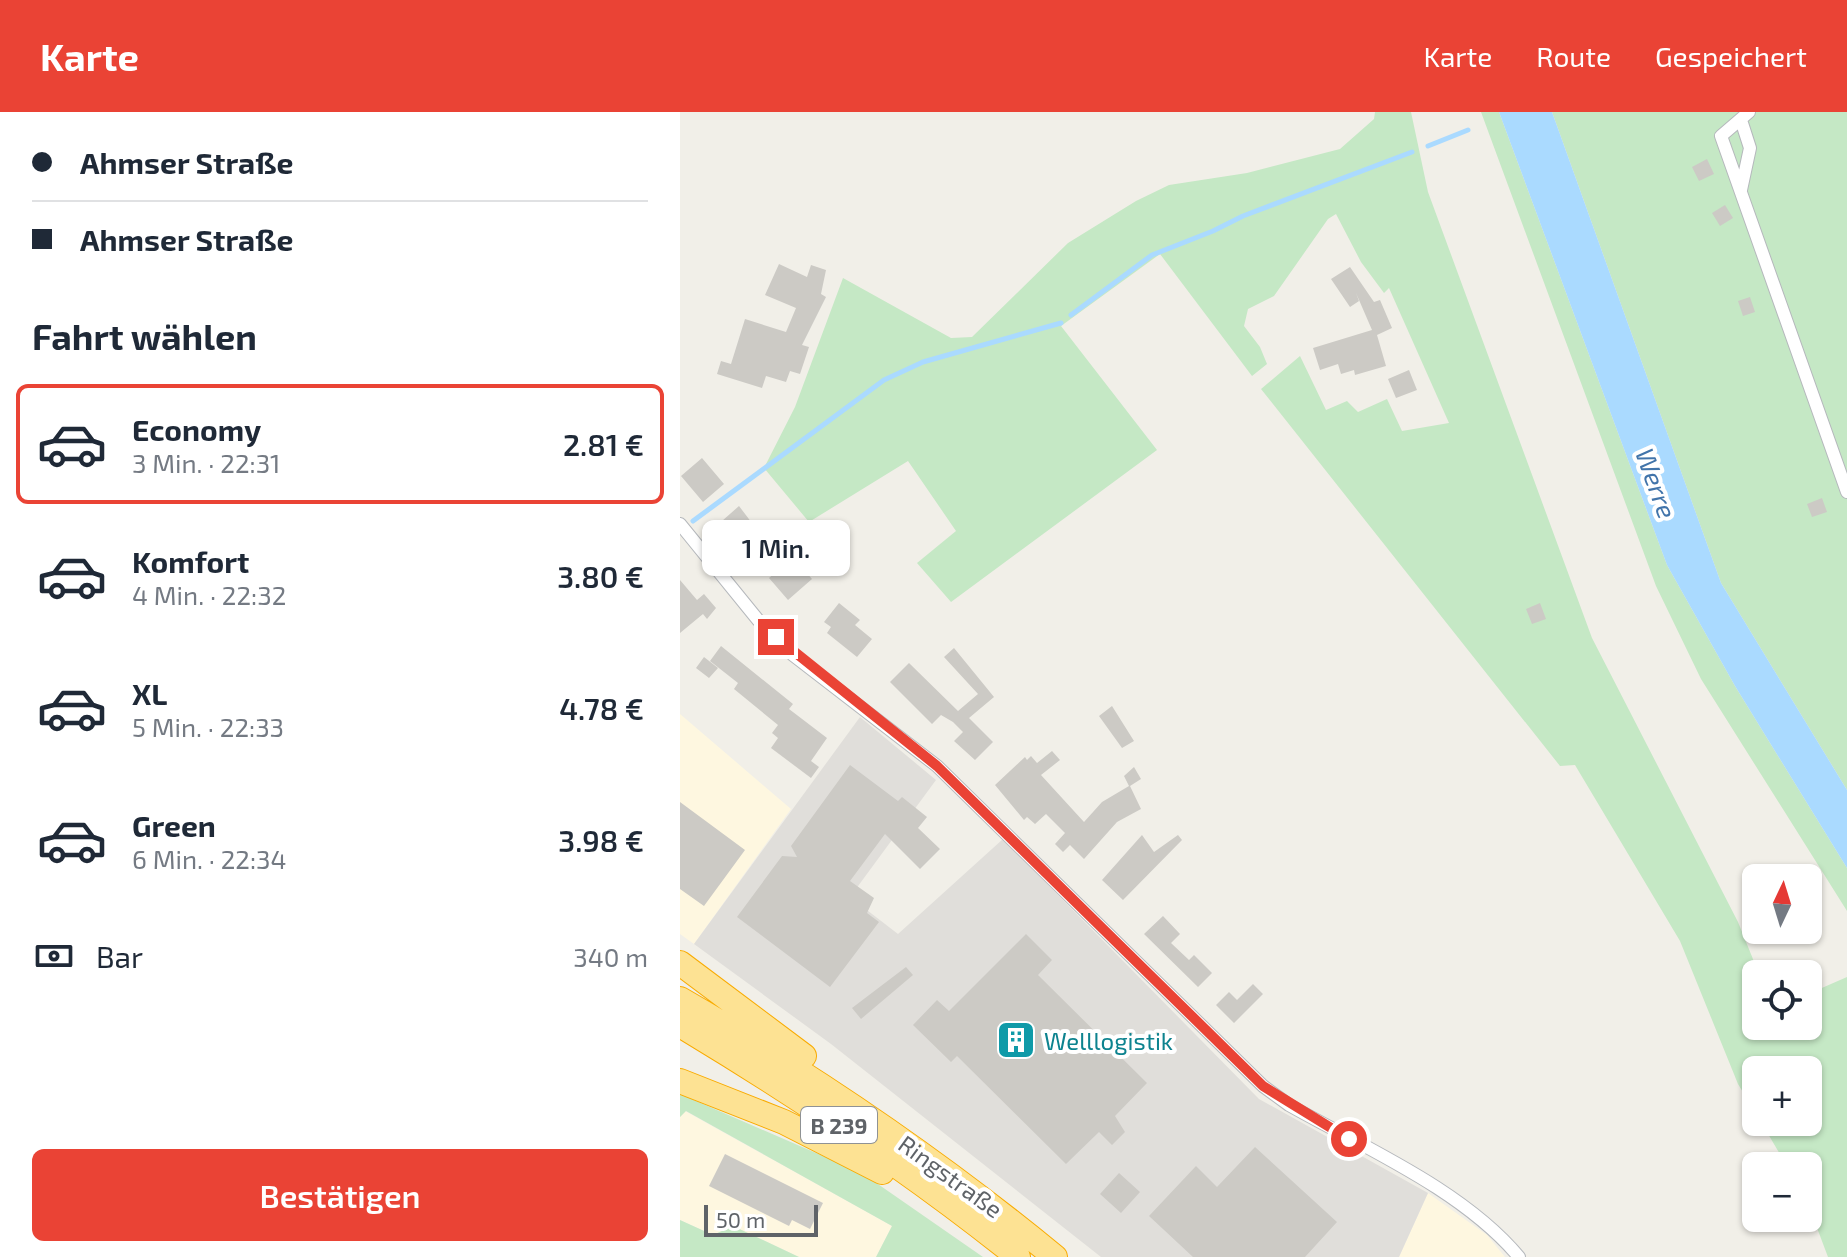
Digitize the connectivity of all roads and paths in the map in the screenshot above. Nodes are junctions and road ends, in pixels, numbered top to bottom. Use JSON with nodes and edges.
{"nodes":[{"id":1,"x":1745,"y":116,"type":"edge"},
{"id":2,"x":1740,"y":193,"type":"junction"},
{"id":3,"x":1847,"y":492,"type":"edge"},
{"id":4,"x":680,"y":524,"type":"edge"},
{"id":5,"x":680,"y":963,"type":"edge"},
{"id":6,"x":680,"y":999,"type":"edge"},
{"id":7,"x":680,"y":1025,"type":"edge"},
{"id":8,"x":680,"y":1081,"type":"edge"},
{"id":9,"x":881,"y":1125,"type":"junction"},
{"id":10,"x":991,"y":1236,"type":"junction"},
{"id":11,"x":1018,"y":1257,"type":"edge"},
{"id":12,"x":1055,"y":1257,"type":"edge"},
{"id":13,"x":1519,"y":1257,"type":"edge"}],
"edges":[{"from":1,"to":2,"type":"street"},
{"from":1,"to":2,"type":"street"},
{"from":2,"to":3,"type":"street"},
{"from":4,"to":13,"type":"street"},
{"from":5,"to":9,"type":"highway"},
{"from":6,"to":9,"type":"highway","name":"Ringstraße","number":"B 239"},
{"from":7,"to":10,"type":"highway","name":"Ringstraße","number":"B 239"},
{"from":8,"to":10,"type":"highway"},
{"from":9,"to":12,"type":"highway","name":"Ringstraße","number":"B 239"},
{"from":10,"to":11,"type":"highway","name":"Ringstraße","number":"B 239"}]}
